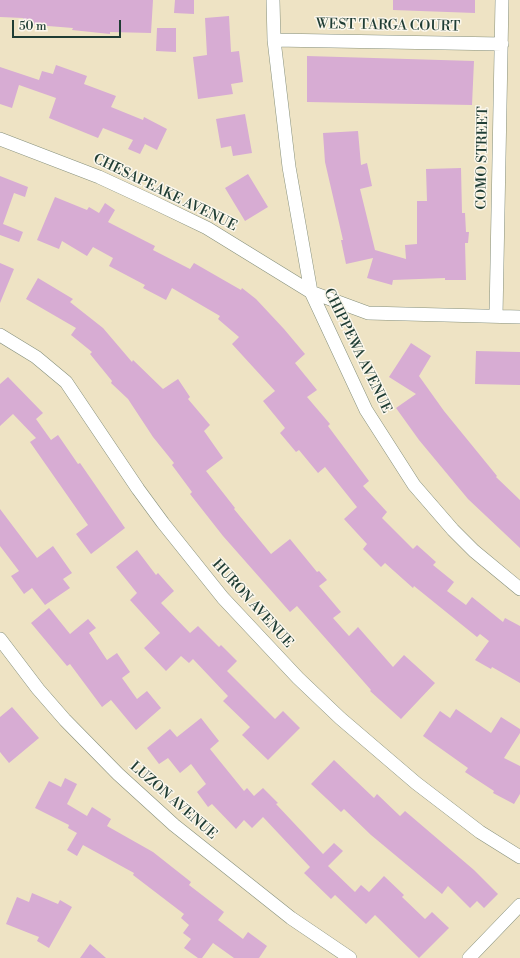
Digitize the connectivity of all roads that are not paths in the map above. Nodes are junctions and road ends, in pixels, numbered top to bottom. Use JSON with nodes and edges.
{"nodes":[{"id":1,"x":273,"y":0,"type":"edge"},
{"id":2,"x":502,"y":0,"type":"edge"},
{"id":3,"x":274,"y":40,"type":"junction"},
{"id":4,"x":502,"y":44,"type":"junction"},
{"id":5,"x":0,"y":139,"type":"edge"},
{"id":6,"x":311,"y":292,"type":"junction"},
{"id":7,"x":496,"y":316,"type":"junction"},
{"id":8,"x":520,"y":317,"type":"edge"},
{"id":9,"x":0,"y":335,"type":"edge"},
{"id":10,"x":520,"y":589,"type":"edge"},
{"id":11,"x":0,"y":639,"type":"edge"},
{"id":12,"x":520,"y":857,"type":"edge"},
{"id":13,"x":520,"y":905,"type":"edge"},
{"id":14,"x":350,"y":958,"type":"edge"},
{"id":15,"x":470,"y":958,"type":"edge"}],
"edges":[{"from":1,"to":3,"type":"street","name":"CHIPPEWA AVENUE"},
{"from":2,"to":4,"type":"street","name":"COMO STREET"},
{"from":3,"to":4,"type":"street","name":"WEST TARGA COURT"},
{"from":3,"to":6,"type":"street","name":"CHIPPEWA AVENUE"},
{"from":4,"to":7,"type":"street","name":"COMO STREET"},
{"from":5,"to":6,"type":"street","name":"CHESAPEAKE AVENUE"},
{"from":6,"to":7,"type":"street","name":"CHESAPEAKE AVENUE"},
{"from":6,"to":10,"type":"street","name":"CHIPPEWA AVENUE"},
{"from":7,"to":8,"type":"street","name":"CHESAPEAKE AVENUE"},
{"from":9,"to":12,"type":"street","name":"HURON AVENUE"},
{"from":11,"to":14,"type":"street","name":"LUZON AVENUE"},
{"from":13,"to":15,"type":"street"}]}
